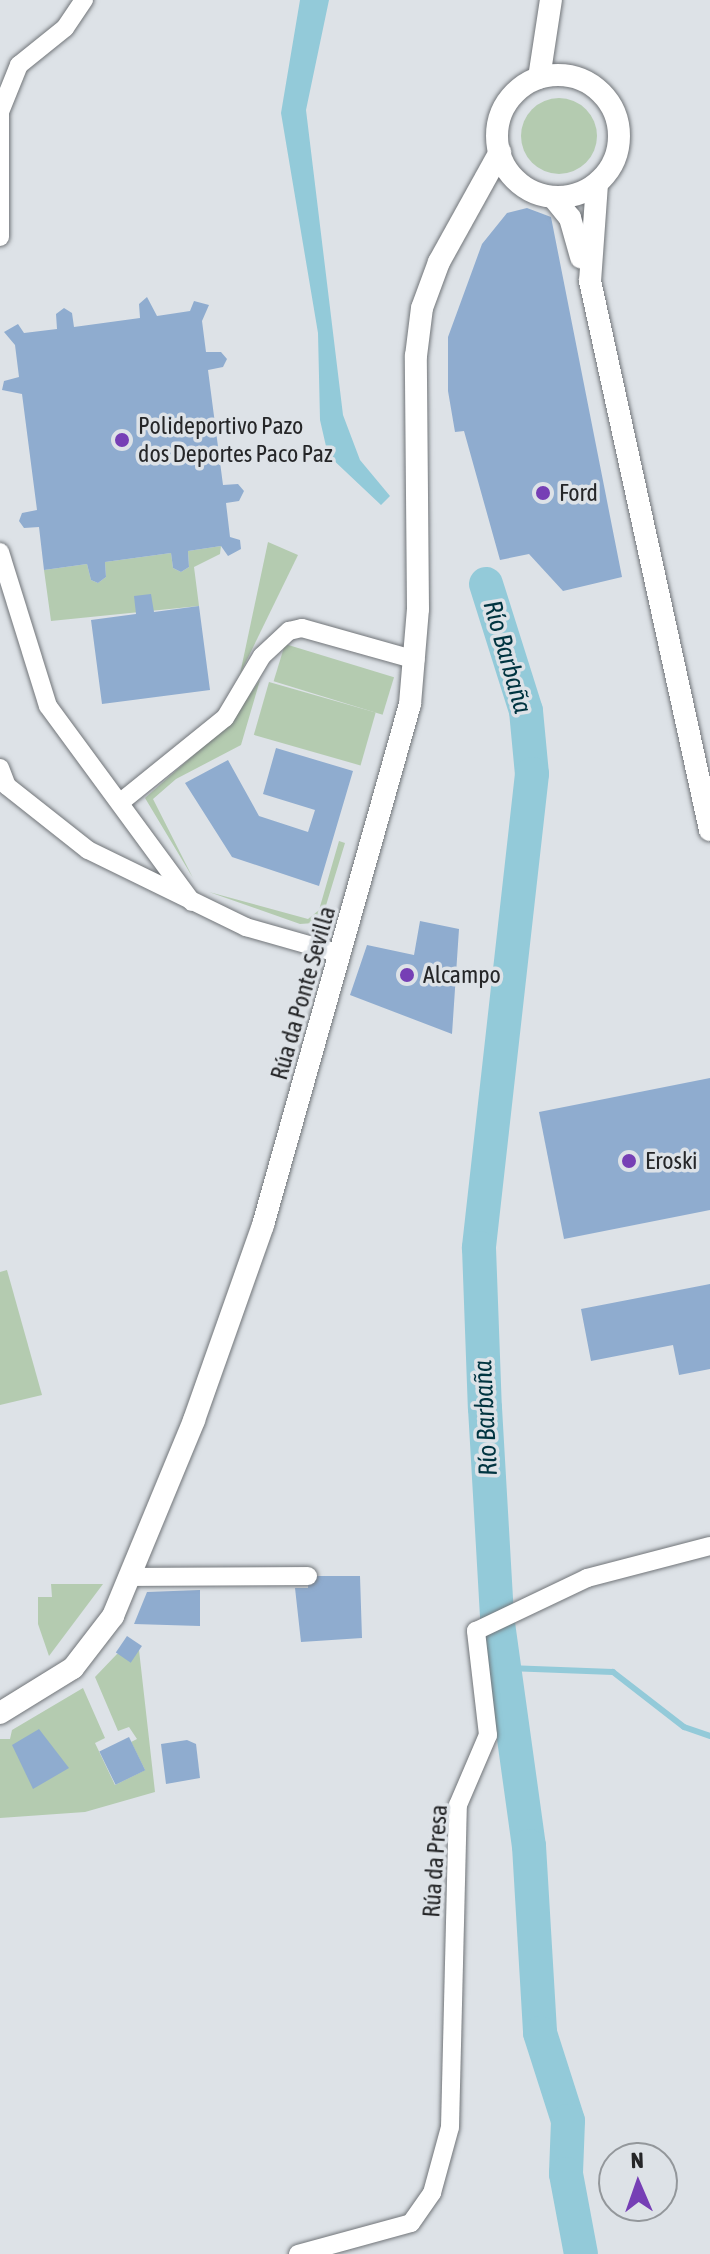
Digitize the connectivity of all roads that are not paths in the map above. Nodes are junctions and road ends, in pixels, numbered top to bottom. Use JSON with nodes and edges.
{"nodes":[{"id":1,"x":84,"y":0,"type":"edge"},
{"id":2,"x":552,"y":9,"type":"edge"},
{"id":3,"x":539,"y":78,"type":"junction"},
{"id":4,"x":581,"y":79,"type":"junction"},
{"id":5,"x":500,"y":152,"type":"junction"},
{"id":6,"x":522,"y":184,"type":"junction"},
{"id":7,"x":597,"y":184,"type":"junction"},
{"id":8,"x":553,"y":197,"type":"junction"},
{"id":9,"x":467,"y":219,"type":"junction"},
{"id":10,"x":0,"y":237,"type":"edge"},
{"id":11,"x":590,"y":281,"type":"junction"},
{"id":12,"x":0,"y":552,"type":"edge"},
{"id":13,"x":416,"y":660,"type":"junction"},
{"id":14,"x":0,"y":768,"type":"edge"},
{"id":15,"x":122,"y":801,"type":"junction"},
{"id":16,"x":710,"y":830,"type":"edge"},
{"id":17,"x":192,"y":902,"type":"junction"},
{"id":18,"x":341,"y":954,"type":"junction"},
{"id":19,"x":710,"y":1546,"type":"edge"},
{"id":20,"x":308,"y":1576,"type":"dead end"},
{"id":21,"x":130,"y":1577,"type":"junction"},
{"id":22,"x":0,"y":1713,"type":"edge"},
{"id":23,"x":298,"y":2254,"type":"edge"}],
"edges":[{"from":1,"to":10,"type":"street"},
{"from":2,"to":3,"type":"street"},
{"from":2,"to":4,"type":"street"},
{"from":3,"to":4,"type":"street"},
{"from":3,"to":5,"type":"street"},
{"from":4,"to":7,"type":"street"},
{"from":5,"to":6,"type":"street"},
{"from":5,"to":9,"type":"street","name":"Rúa da Ponte Sevilla"},
{"from":6,"to":8,"type":"street"},
{"from":6,"to":9,"type":"street","name":"Rúa da Ponte Sevilla"},
{"from":7,"to":8,"type":"street"},
{"from":7,"to":11,"type":"street"},
{"from":8,"to":11,"type":"street"},
{"from":9,"to":13,"type":"street","name":"Rúa da Ponte Sevilla"},
{"from":11,"to":16,"type":"street"},
{"from":12,"to":15,"type":"street"},
{"from":13,"to":15,"type":"street"},
{"from":13,"to":18,"type":"street","name":"Rúa da Ponte Sevilla"},
{"from":14,"to":17,"type":"street"},
{"from":15,"to":17,"type":"street"},
{"from":17,"to":18,"type":"street"},
{"from":18,"to":21,"type":"street","name":"Rúa da Ponte Sevilla"},
{"from":19,"to":23,"type":"street","name":"Rúa da Presa"},
{"from":20,"to":21,"type":"street"},
{"from":21,"to":22,"type":"street","name":"Rúa da Ponte Sevilla"}]}
